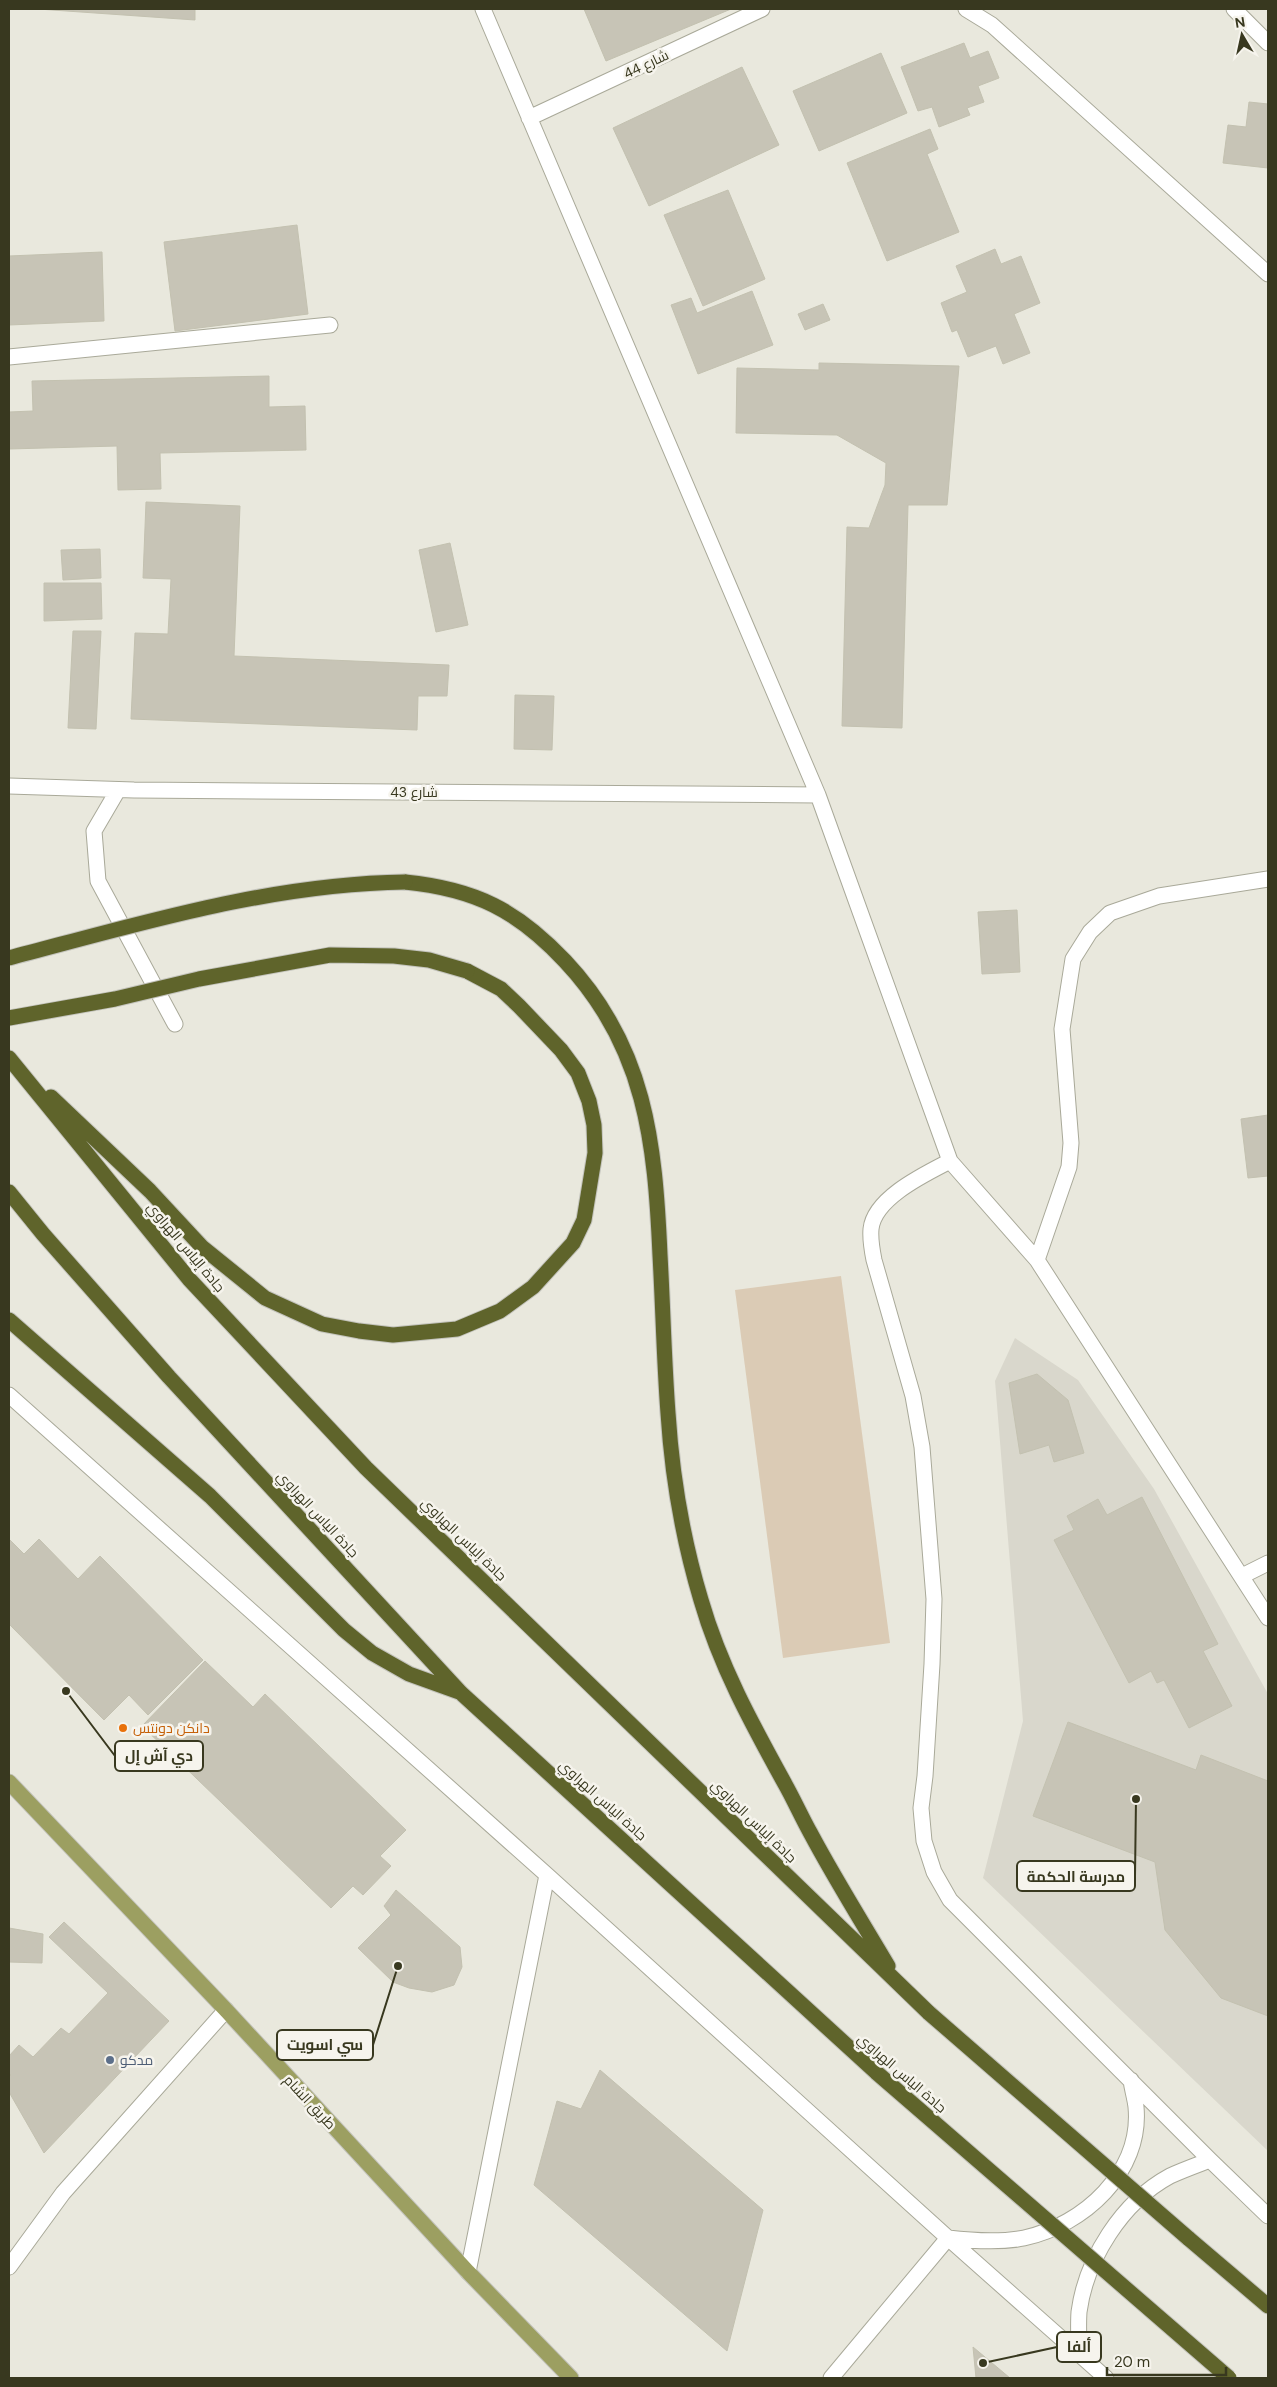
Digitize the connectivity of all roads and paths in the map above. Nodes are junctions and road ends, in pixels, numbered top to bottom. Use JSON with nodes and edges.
{"nodes":[{"id":1,"x":482,"y":9,"type":"edge"},
{"id":2,"x":762,"y":9,"type":"edge"},
{"id":3,"x":966,"y":9,"type":"edge"},
{"id":4,"x":1234,"y":9,"type":"edge"},
{"id":5,"x":1268,"y":43,"type":"edge"},
{"id":6,"x":529,"y":118,"type":"junction"},
{"id":7,"x":1268,"y":274,"type":"edge"},
{"id":8,"x":330,"y":325,"type":"dead end"},
{"id":9,"x":9,"y":357,"type":"edge"},
{"id":10,"x":9,"y":786,"type":"edge"},
{"id":11,"x":118,"y":790,"type":"junction"},
{"id":12,"x":818,"y":795,"type":"junction"},
{"id":13,"x":1268,"y":879,"type":"edge"},
{"id":14,"x":9,"y":958,"type":"edge"},
{"id":15,"x":9,"y":1018,"type":"edge"},
{"id":16,"x":175,"y":1024,"type":"dead end"},
{"id":17,"x":9,"y":1058,"type":"edge"},
{"id":18,"x":950,"y":1161,"type":"junction"},
{"id":19,"x":9,"y":1192,"type":"edge"},
{"id":20,"x":1037,"y":1260,"type":"junction"},
{"id":21,"x":9,"y":1320,"type":"edge"},
{"id":22,"x":9,"y":1395,"type":"edge"},
{"id":23,"x":1268,"y":1563,"type":"edge"},
{"id":24,"x":1242,"y":1576,"type":"junction"},
{"id":25,"x":1268,"y":1618,"type":"edge"},
{"id":26,"x":461,"y":1693,"type":"junction"},
{"id":27,"x":9,"y":1782,"type":"edge"},
{"id":28,"x":547,"y":1875,"type":"junction"},
{"id":29,"x":897,"y":1982,"type":"junction"},
{"id":30,"x":226,"y":2010,"type":"junction"},
{"id":31,"x":1130,"y":2080,"type":"junction"},
{"id":32,"x":1210,"y":2160,"type":"junction"},
{"id":33,"x":1268,"y":2216,"type":"edge"},
{"id":34,"x":948,"y":2238,"type":"junction"},
{"id":35,"x":9,"y":2267,"type":"edge"},
{"id":36,"x":468,"y":2272,"type":"junction"},
{"id":37,"x":1268,"y":2306,"type":"edge"},
{"id":38,"x":1079,"y":2355,"type":"junction"},
{"id":39,"x":571,"y":2378,"type":"edge"},
{"id":40,"x":830,"y":2378,"type":"edge"},
{"id":41,"x":1106,"y":2378,"type":"edge"},
{"id":42,"x":1229,"y":2378,"type":"edge"}],
"edges":[{"from":1,"to":6,"type":"street"},
{"from":2,"to":6,"type":"street","name":"شارع 44"},
{"from":3,"to":7,"type":"street"},
{"from":4,"to":5,"type":"street"},
{"from":6,"to":12,"type":"street"},
{"from":8,"to":9,"type":"street"},
{"from":10,"to":11,"type":"street","name":"شارع 43"},
{"from":11,"to":12,"type":"street","name":"شارع 43"},
{"from":11,"to":16,"type":"street"},
{"from":12,"to":18,"type":"street"},
{"from":13,"to":20,"type":"street"},
{"from":14,"to":29,"type":"highway","bridge":true},
{"from":15,"to":17,"type":"highway","bridge":true},
{"from":17,"to":29,"type":"highway","name":"جادة إلياس الهراوي"},
{"from":18,"to":20,"type":"street"},
{"from":18,"to":31,"type":"street"},
{"from":19,"to":26,"type":"highway","name":"جادة الياس الهراوي"},
{"from":20,"to":24,"type":"street"},
{"from":21,"to":26,"type":"highway"},
{"from":22,"to":28,"type":"street"},
{"from":23,"to":24,"type":"street"},
{"from":24,"to":25,"type":"street"},
{"from":26,"to":42,"type":"highway","name":"جادة الياس الهراوي","bridge":true},
{"from":27,"to":30,"type":"main road","name":"طريق الشام"},
{"from":28,"to":34,"type":"street"},
{"from":28,"to":36,"type":"street"},
{"from":29,"to":37,"type":"highway","name":"جادة إلياس الهراوي","bridge":true},
{"from":30,"to":35,"type":"street"},
{"from":30,"to":36,"type":"main road","name":"طريق الشام"},
{"from":31,"to":32,"type":"street"},
{"from":31,"to":34,"type":"street"},
{"from":32,"to":33,"type":"street"},
{"from":32,"to":38,"type":"street"},
{"from":34,"to":38,"type":"street"},
{"from":34,"to":40,"type":"street"},
{"from":36,"to":39,"type":"main road","name":"طريق الشام"},
{"from":38,"to":41,"type":"street"}]}
